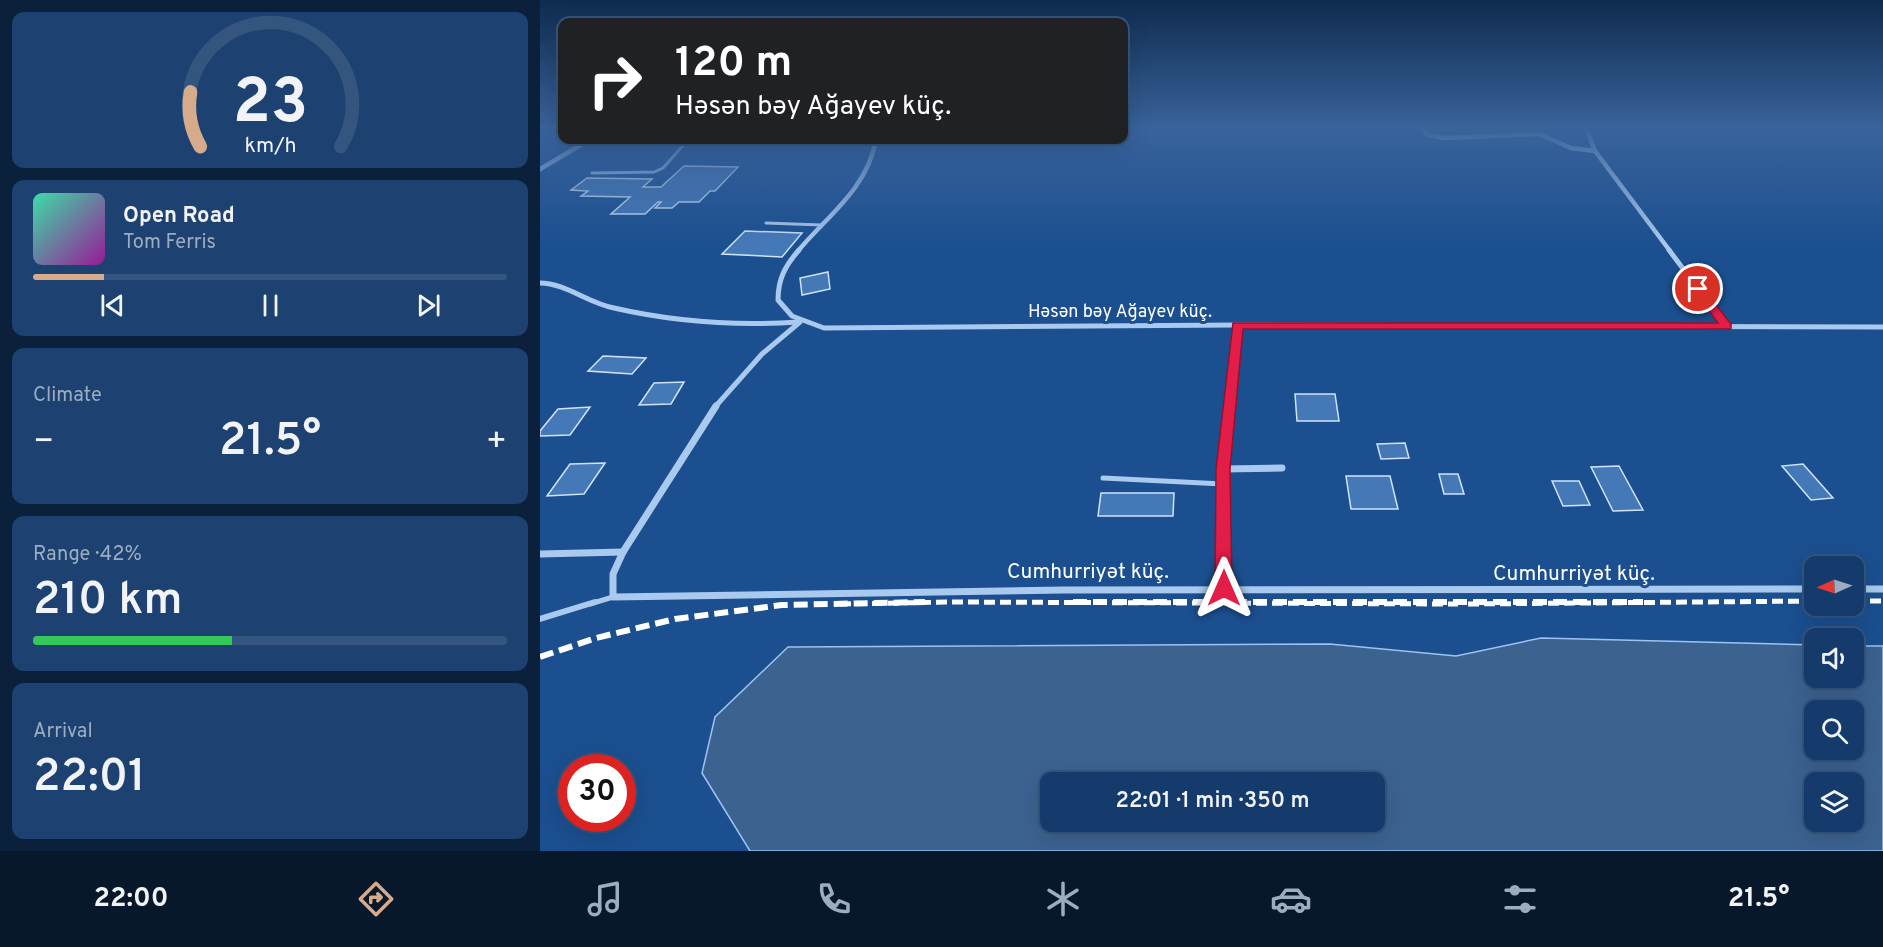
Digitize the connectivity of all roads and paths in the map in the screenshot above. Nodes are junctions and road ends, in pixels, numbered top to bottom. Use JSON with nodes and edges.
{"nodes":[{"id":1,"x":664,"y":167,"type":"edge"},
{"id":2,"x":870,"y":167,"type":"edge"},
{"id":3,"x":1607,"y":167,"type":"edge"},
{"id":4,"x":592,"y":173,"type":"dead end"},
{"id":5,"x":766,"y":223,"type":"dead end"},
{"id":6,"x":822,"y":225,"type":"junction"},
{"id":7,"x":540,"y":283,"type":"edge"},
{"id":8,"x":800,"y":322,"type":"junction"},
{"id":9,"x":1237,"y":325,"type":"junction"},
{"id":10,"x":1726,"y":326,"type":"junction"},
{"id":11,"x":1883,"y":327,"type":"edge"},
{"id":12,"x":1282,"y":468,"type":"dead end"},
{"id":13,"x":1223,"y":469,"type":"junction"},
{"id":14,"x":1103,"y":478,"type":"dead end"},
{"id":15,"x":1223,"y":484,"type":"junction"},
{"id":16,"x":623,"y":552,"type":"junction"},
{"id":17,"x":540,"y":554,"type":"edge"},
{"id":18,"x":1224,"y":588,"type":"junction"},
{"id":19,"x":1804,"y":589,"type":"edge"},
{"id":20,"x":1864,"y":589,"type":"edge"},
{"id":21,"x":1883,"y":589,"type":"edge"},
{"id":22,"x":613,"y":597,"type":"junction"},
{"id":23,"x":540,"y":619,"type":"edge"}],
"edges":[{"from":1,"to":4,"type":"lane"},
{"from":2,"to":6,"type":"street"},
{"from":3,"to":10,"type":"street"},
{"from":5,"to":6,"type":"lane"},
{"from":6,"to":8,"type":"street"},
{"from":7,"to":8,"type":"street","name":"Həsən bəy Ağayev küç."},
{"from":8,"to":9,"type":"street","name":"Həsən bəy Ağayev küç."},
{"from":8,"to":16,"type":"street"},
{"from":9,"to":10,"type":"street","name":"Həsən bəy Ağayev küç."},
{"from":9,"to":13,"type":"street"},
{"from":10,"to":11,"type":"street","name":"Həsən bəy Ağayev küç."},
{"from":12,"to":13,"type":"street"},
{"from":13,"to":15,"type":"street"},
{"from":14,"to":15,"type":"lane"},
{"from":15,"to":18,"type":"street"},
{"from":16,"to":17,"type":"street"},
{"from":16,"to":22,"type":"street"},
{"from":18,"to":19,"type":"street","name":"Cumhurriyət küç."},
{"from":18,"to":22,"type":"street","name":"Cumhurriyət küç."},
{"from":20,"to":21,"type":"street"},
{"from":22,"to":23,"type":"lane"}]}
